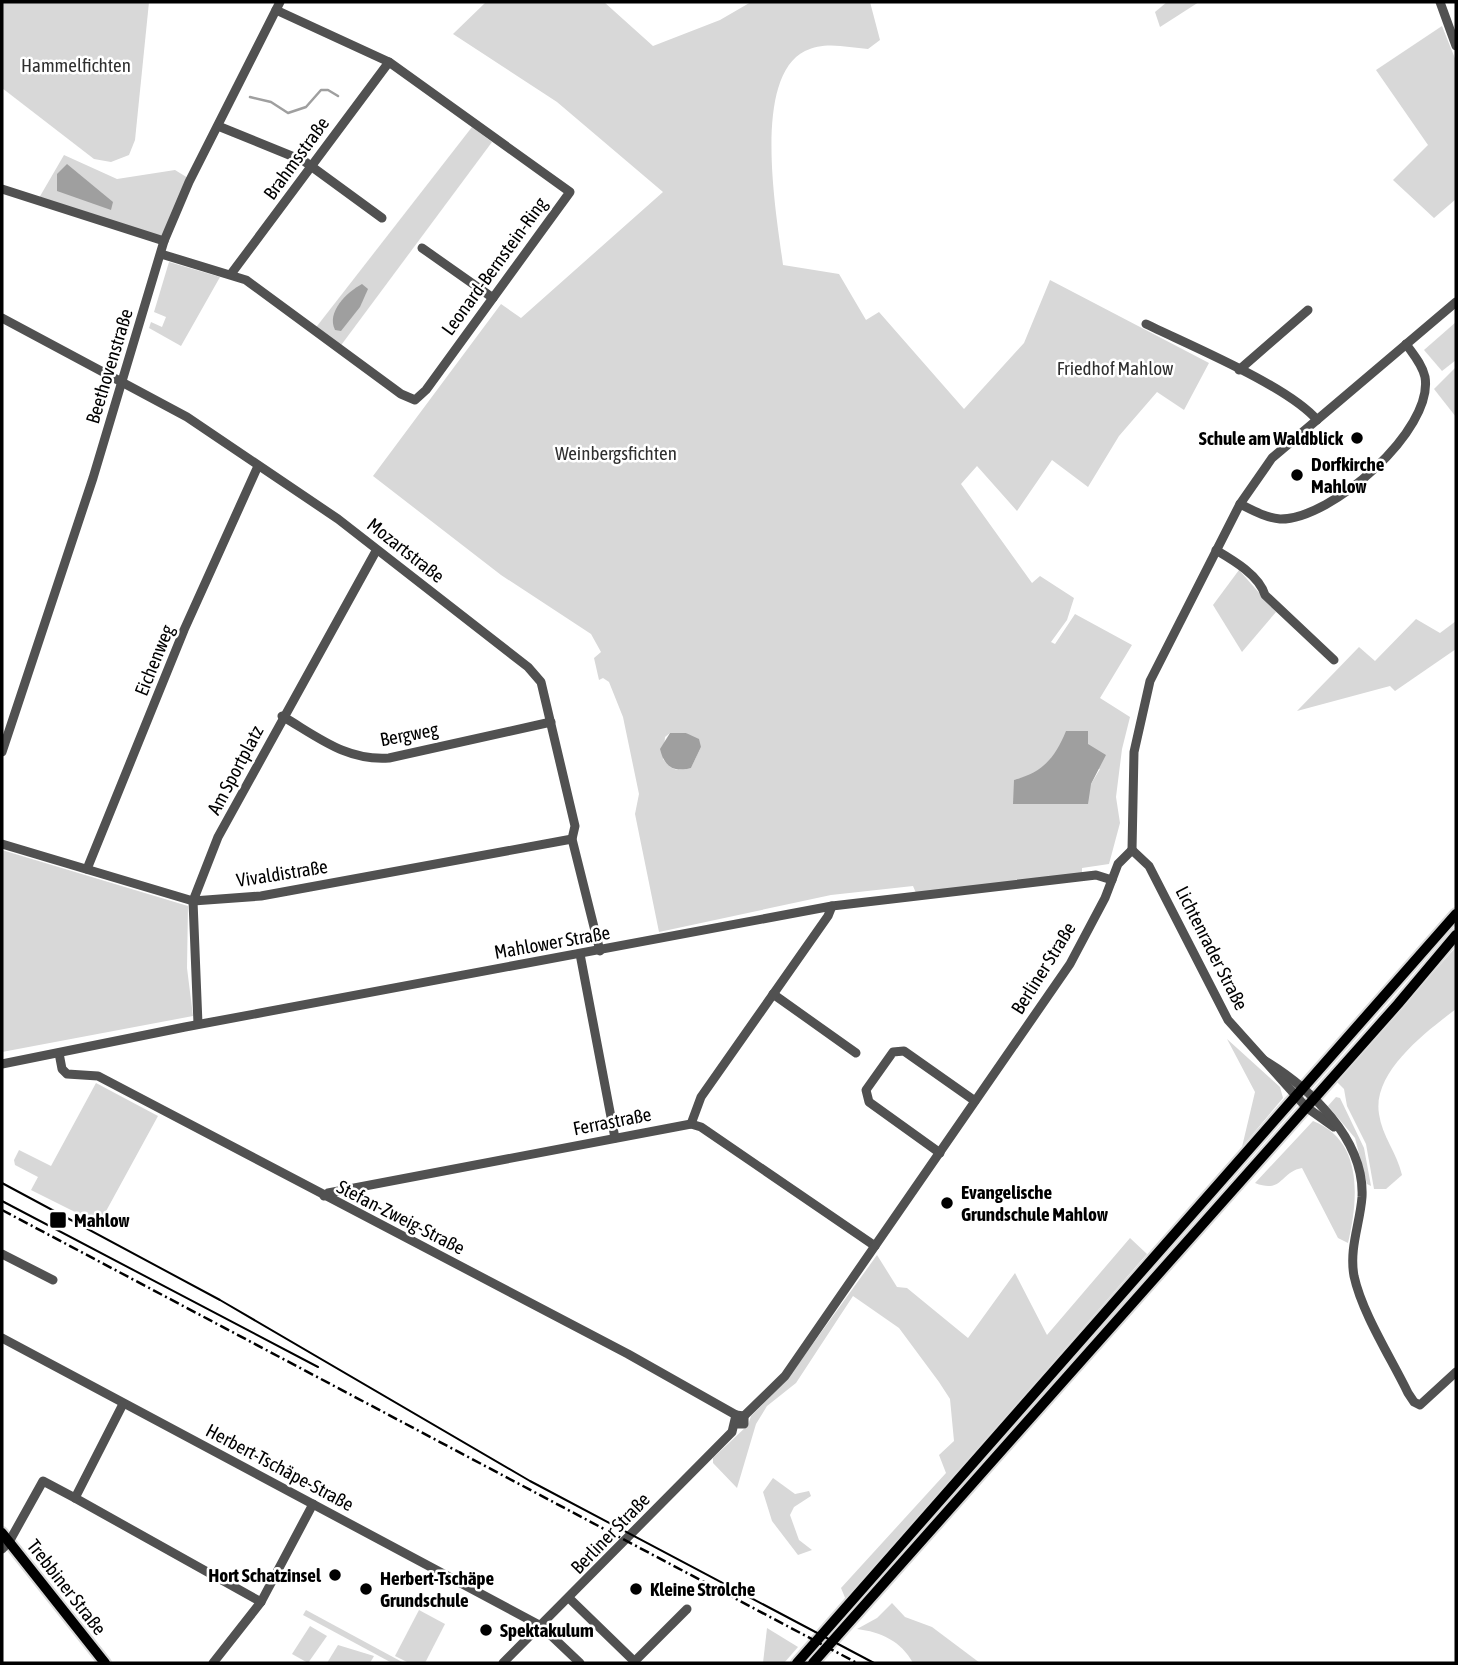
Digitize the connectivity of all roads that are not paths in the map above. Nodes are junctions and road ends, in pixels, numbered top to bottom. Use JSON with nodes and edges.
{"nodes":[{"id":1,"x":1440,"y":2,"type":"edge"},
{"id":2,"x":278,"y":6,"type":"edge"},
{"id":3,"x":1456,"y":46,"type":"edge"},
{"id":4,"x":389,"y":61,"type":"junction"},
{"id":5,"x":218,"y":127,"type":"junction"},
{"id":6,"x":312,"y":166,"type":"junction"},
{"id":7,"x":2,"y":189,"type":"edge"},
{"id":8,"x":382,"y":218,"type":"dead end"},
{"id":9,"x":164,"y":241,"type":"junction"},
{"id":10,"x":422,"y":248,"type":"dead end"},
{"id":11,"x":161,"y":254,"type":"junction"},
{"id":12,"x":232,"y":274,"type":"junction"},
{"id":13,"x":493,"y":298,"type":"junction"},
{"id":14,"x":1456,"y":302,"type":"edge"},
{"id":15,"x":1308,"y":310,"type":"dead end"},
{"id":16,"x":2,"y":318,"type":"edge"},
{"id":17,"x":1146,"y":324,"type":"dead end"},
{"id":18,"x":1406,"y":344,"type":"junction"},
{"id":19,"x":1239,"y":370,"type":"junction"},
{"id":20,"x":124,"y":382,"type":"junction"},
{"id":21,"x":1317,"y":420,"type":"junction"},
{"id":22,"x":258,"y":466,"type":"junction"},
{"id":23,"x":1240,"y":504,"type":"junction"},
{"id":24,"x":1216,"y":550,"type":"junction"},
{"id":25,"x":376,"y":551,"type":"junction"},
{"id":26,"x":1334,"y":660,"type":"dead end"},
{"id":27,"x":282,"y":716,"type":"junction"},
{"id":28,"x":551,"y":722,"type":"junction"},
{"id":29,"x":2,"y":752,"type":"edge"},
{"id":30,"x":572,"y":839,"type":"junction"},
{"id":31,"x":2,"y":844,"type":"edge"},
{"id":32,"x":1132,"y":850,"type":"junction"},
{"id":33,"x":87,"y":869,"type":"junction"},
{"id":34,"x":1112,"y":880,"type":"junction"},
{"id":35,"x":193,"y":901,"type":"junction"},
{"id":36,"x":832,"y":906,"type":"junction"},
{"id":37,"x":1456,"y":914,"type":"edge"},
{"id":38,"x":1456,"y":935,"type":"edge"},
{"id":39,"x":600,"y":951,"type":"junction"},
{"id":40,"x":580,"y":954,"type":"junction"},
{"id":41,"x":773,"y":994,"type":"junction"},
{"id":42,"x":198,"y":1024,"type":"junction"},
{"id":43,"x":59,"y":1053,"type":"junction"},
{"id":44,"x":856,"y":1053,"type":"dead end"},
{"id":45,"x":2,"y":1064,"type":"edge"},
{"id":46,"x":1300,"y":1091,"type":"junction"},
{"id":47,"x":975,"y":1101,"type":"junction"},
{"id":48,"x":1310,"y":1102,"type":"junction"},
{"id":49,"x":696,"y":1126,"type":"junction"},
{"id":50,"x":615,"y":1138,"type":"junction"},
{"id":51,"x":940,"y":1153,"type":"junction"},
{"id":52,"x":324,"y":1196,"type":"junction"},
{"id":53,"x":875,"y":1246,"type":"junction"},
{"id":54,"x":2,"y":1254,"type":"edge"},
{"id":55,"x":53,"y":1280,"type":"dead end"},
{"id":56,"x":2,"y":1338,"type":"edge"},
{"id":57,"x":1456,"y":1373,"type":"edge"},
{"id":58,"x":123,"y":1404,"type":"junction"},
{"id":59,"x":739,"y":1418,"type":"junction"},
{"id":60,"x":75,"y":1498,"type":"junction"},
{"id":61,"x":313,"y":1504,"type":"junction"},
{"id":62,"x":2,"y":1533,"type":"edge"},
{"id":63,"x":6,"y":1546,"type":"edge"},
{"id":64,"x":570,"y":1599,"type":"junction"},
{"id":65,"x":261,"y":1602,"type":"junction"},
{"id":66,"x":687,"y":1609,"type":"dead end"},
{"id":67,"x":541,"y":1626,"type":"junction"},
{"id":68,"x":105,"y":1663,"type":"edge"},
{"id":69,"x":213,"y":1663,"type":"edge"},
{"id":70,"x":503,"y":1663,"type":"edge"},
{"id":71,"x":580,"y":1663,"type":"edge"},
{"id":72,"x":634,"y":1663,"type":"edge"},
{"id":73,"x":797,"y":1663,"type":"edge"},
{"id":74,"x":813,"y":1663,"type":"edge"}],
"edges":[{"from":1,"to":3,"type":"street"},
{"from":2,"to":4,"type":"street","name":"Leonard-Bernstein-Ring"},
{"from":2,"to":5,"type":"street","name":"Beethovenstraße"},
{"from":4,"to":6,"type":"street","name":"Brahmsstraße"},
{"from":4,"to":13,"type":"street","name":"Leonard-Bernstein-Ring"},
{"from":5,"to":6,"type":"street"},
{"from":5,"to":9,"type":"street","name":"Beethovenstraße"},
{"from":6,"to":8,"type":"street"},
{"from":6,"to":12,"type":"street","name":"Brahmsstraße"},
{"from":7,"to":9,"type":"street"},
{"from":9,"to":11,"type":"street","name":"Beethovenstraße"},
{"from":10,"to":13,"type":"street"},
{"from":11,"to":12,"type":"street","name":"Leonard-Bernstein-Ring"},
{"from":11,"to":20,"type":"street","name":"Beethovenstraße"},
{"from":12,"to":13,"type":"street","name":"Leonard-Bernstein-Ring"},
{"from":14,"to":18,"type":"street"},
{"from":15,"to":19,"type":"street"},
{"from":16,"to":20,"type":"street","name":"Mozartstraße"},
{"from":17,"to":19,"type":"street"},
{"from":18,"to":21,"type":"street"},
{"from":18,"to":23,"type":"street"},
{"from":19,"to":21,"type":"street"},
{"from":20,"to":22,"type":"street","name":"Mozartstraße"},
{"from":20,"to":29,"type":"street","name":"Beethovenstraße"},
{"from":21,"to":23,"type":"street"},
{"from":22,"to":25,"type":"street","name":"Mozartstraße"},
{"from":22,"to":33,"type":"street","name":"Eichenweg"},
{"from":23,"to":24,"type":"street"},
{"from":24,"to":26,"type":"street"},
{"from":24,"to":32,"type":"street"},
{"from":25,"to":27,"type":"street","name":"Am Sportplatz"},
{"from":25,"to":28,"type":"street","name":"Mozartstraße"},
{"from":27,"to":28,"type":"street","name":"Bergweg"},
{"from":27,"to":35,"type":"street","name":"Am Sportplatz"},
{"from":28,"to":30,"type":"street","name":"Mozartstraße"},
{"from":30,"to":35,"type":"street","name":"Vivaldistraße"},
{"from":30,"to":39,"type":"street","name":"Mozartstraße"},
{"from":31,"to":33,"type":"street","name":"Vivaldistraße"},
{"from":32,"to":34,"type":"street","name":"Berliner Straße"},
{"from":32,"to":46,"type":"street","name":"Lichtenrader Straße"},
{"from":33,"to":35,"type":"street","name":"Vivaldistraße"},
{"from":34,"to":36,"type":"street","name":"Mahlower Straße"},
{"from":34,"to":47,"type":"street","name":"Berliner Straße"},
{"from":35,"to":42,"type":"street","name":"Am Sportplatz"},
{"from":36,"to":39,"type":"street","name":"Mahlower Straße"},
{"from":36,"to":41,"type":"street"},
{"from":37,"to":46,"type":"main road"},
{"from":38,"to":48,"type":"main road"},
{"from":39,"to":40,"type":"street","name":"Mahlower Straße"},
{"from":40,"to":42,"type":"street","name":"Mahlower Straße"},
{"from":40,"to":50,"type":"street"},
{"from":41,"to":44,"type":"street"},
{"from":41,"to":49,"type":"street"},
{"from":42,"to":43,"type":"street","name":"Mahlower Straße"},
{"from":43,"to":45,"type":"street","name":"Mahlower Straße"},
{"from":43,"to":52,"type":"street","name":"Stefan-Zweig-Straße"},
{"from":46,"to":48,"type":"street","name":"Lichtenrader Straße"},
{"from":46,"to":73,"type":"main road"},
{"from":47,"to":51,"type":"street","name":"Berliner Straße"},
{"from":47,"to":51,"type":"street"},
{"from":48,"to":57,"type":"street","name":"Lichtenrader Straße"},
{"from":48,"to":74,"type":"main road"},
{"from":49,"to":50,"type":"street","name":"Ferrastraße"},
{"from":49,"to":53,"type":"street"},
{"from":50,"to":52,"type":"street","name":"Ferrastraße"},
{"from":51,"to":53,"type":"street","name":"Berliner Straße"},
{"from":52,"to":59,"type":"street","name":"Stefan-Zweig-Straße"},
{"from":53,"to":59,"type":"street","name":"Berliner Straße"},
{"from":54,"to":55,"type":"street"},
{"from":56,"to":58,"type":"street","name":"Herbert-Tschäpe-Straße"},
{"from":58,"to":60,"type":"street"},
{"from":58,"to":61,"type":"street","name":"Herbert-Tschäpe-Straße"},
{"from":59,"to":64,"type":"street","name":"Berliner Straße"},
{"from":60,"to":63,"type":"street"},
{"from":60,"to":65,"type":"street"},
{"from":61,"to":65,"type":"street"},
{"from":61,"to":67,"type":"street","name":"Herbert-Tschäpe-Straße"},
{"from":62,"to":63,"type":"main road","name":"Trebbiner Straße"},
{"from":63,"to":68,"type":"main road","name":"Trebbiner Straße"},
{"from":64,"to":67,"type":"street","name":"Berliner Straße"},
{"from":64,"to":72,"type":"street"},
{"from":65,"to":69,"type":"street"},
{"from":66,"to":72,"type":"street"},
{"from":67,"to":70,"type":"street","name":"Berliner Straße"},
{"from":67,"to":71,"type":"street","name":"Herbert-Tschäpe-Straße"}]}
